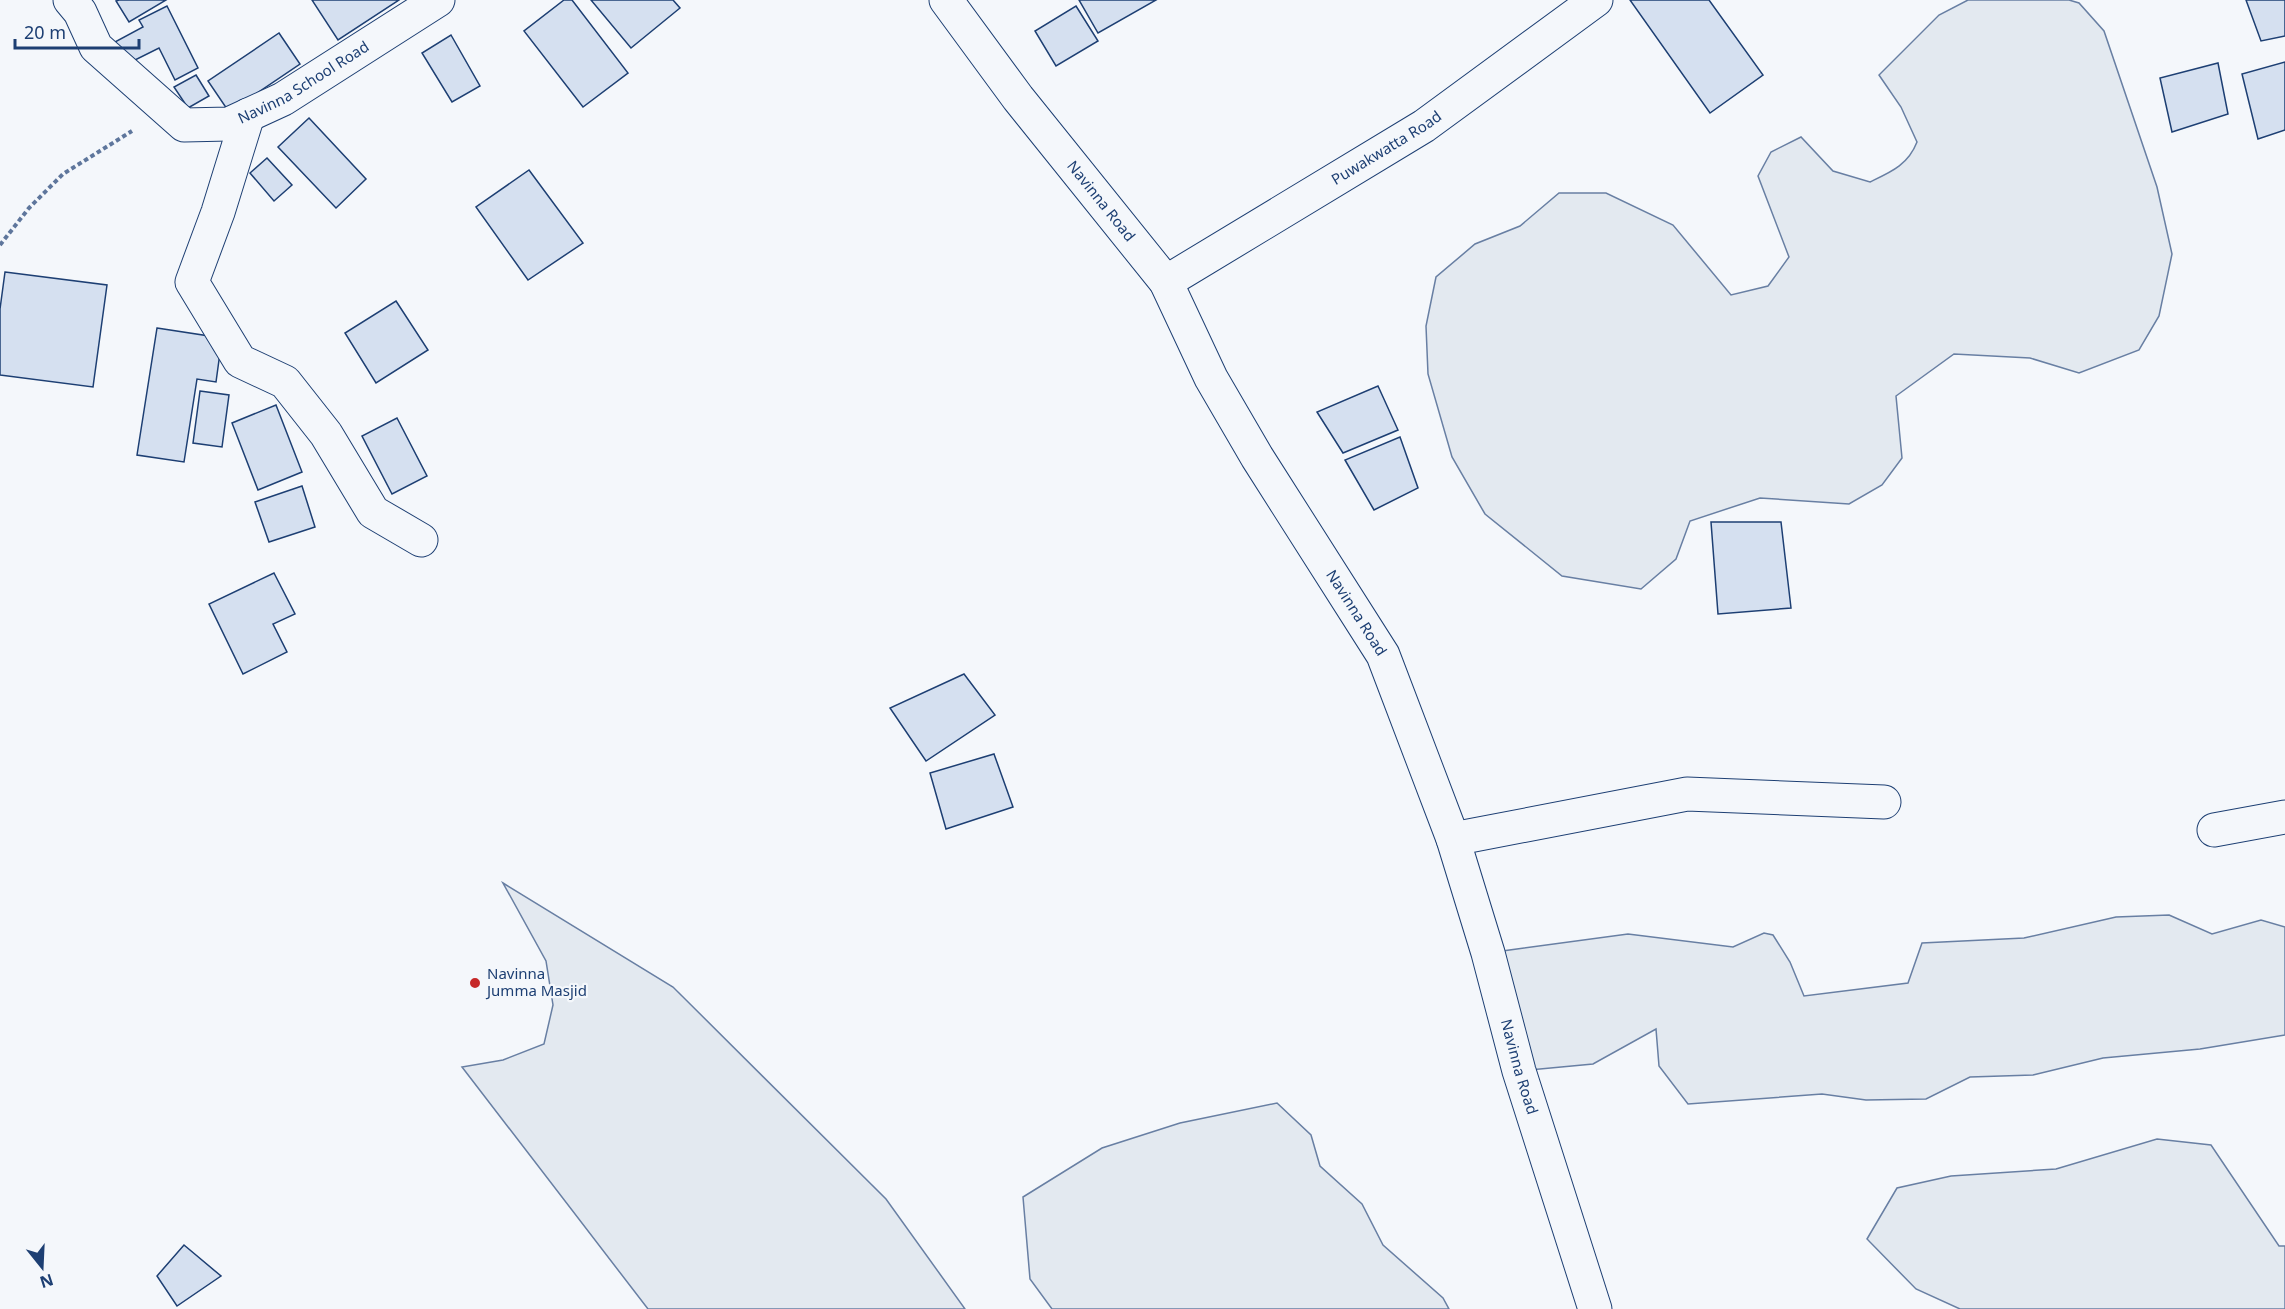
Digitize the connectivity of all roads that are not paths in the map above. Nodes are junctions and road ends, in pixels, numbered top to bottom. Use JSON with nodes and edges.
{"nodes":[{"id":1,"x":70,"y":0,"type":"edge"},
{"id":2,"x":438,"y":0,"type":"edge"},
{"id":3,"x":946,"y":0,"type":"edge"},
{"id":4,"x":1596,"y":0,"type":"edge"},
{"id":5,"x":248,"y":115,"type":"junction"},
{"id":6,"x":1166,"y":282,"type":"junction"},
{"id":7,"x":421,"y":540,"type":"dead end"},
{"id":8,"x":1884,"y":802,"type":"dead end"},
{"id":9,"x":2285,"y":817,"type":"edge"},
{"id":10,"x":2214,"y":830,"type":"dead end"},
{"id":11,"x":1453,"y":839,"type":"junction"},
{"id":12,"x":1595,"y":1309,"type":"edge"}],
"edges":[{"from":1,"to":5,"type":"street","name":"Navinna School Road"},
{"from":2,"to":5,"type":"street","name":"Navinna School Road"},
{"from":3,"to":6,"type":"street","name":"Navinna Road"},
{"from":4,"to":6,"type":"street","name":"Puwakwatta Road"},
{"from":5,"to":7,"type":"street"},
{"from":6,"to":11,"type":"street","name":"Navinna Road"},
{"from":8,"to":11,"type":"street"},
{"from":9,"to":10,"type":"street"},
{"from":11,"to":12,"type":"street","name":"Navinna Road"}]}
